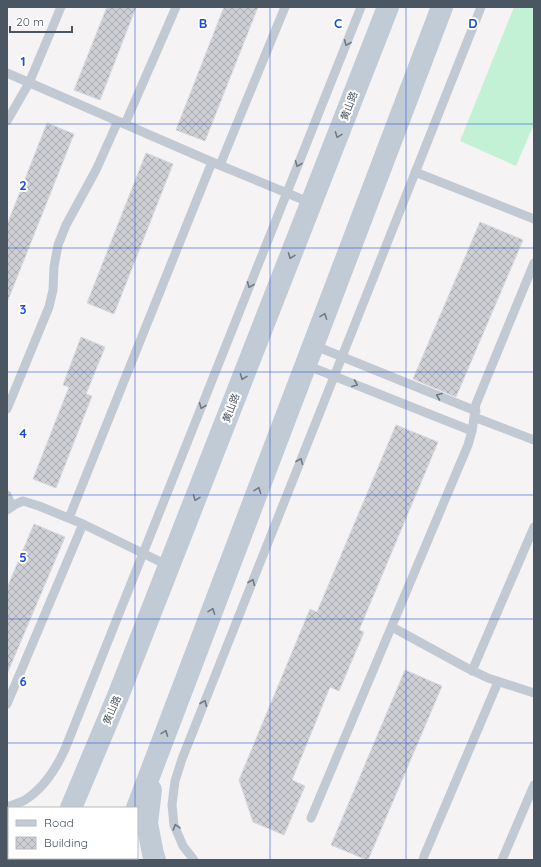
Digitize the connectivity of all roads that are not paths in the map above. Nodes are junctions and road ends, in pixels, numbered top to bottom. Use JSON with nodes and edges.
{"nodes":[{"id":1,"x":61,"y":7,"type":"edge"},
{"id":2,"x":176,"y":7,"type":"edge"},
{"id":3,"x":286,"y":7,"type":"edge"},
{"id":4,"x":361,"y":7,"type":"edge"},
{"id":5,"x":388,"y":7,"type":"edge"},
{"id":6,"x":442,"y":7,"type":"edge"},
{"id":7,"x":481,"y":7,"type":"edge"},
{"id":8,"x":7,"y":73,"type":"edge"},
{"id":9,"x":29,"y":83,"type":"junction"},
{"id":10,"x":7,"y":122,"type":"edge"},
{"id":11,"x":121,"y":123,"type":"junction"},
{"id":12,"x":216,"y":163,"type":"junction"},
{"id":13,"x":415,"y":172,"type":"junction"},
{"id":14,"x":286,"y":193,"type":"junction"},
{"id":15,"x":312,"y":203,"type":"junction"},
{"id":16,"x":534,"y":219,"type":"edge"},
{"id":17,"x":534,"y":263,"type":"edge"},
{"id":18,"x":309,"y":355,"type":"junction"},
{"id":19,"x":342,"y":357,"type":"junction"},
{"id":20,"x":334,"y":376,"type":"junction"},
{"id":21,"x":7,"y":409,"type":"edge"},
{"id":22,"x":475,"y":414,"type":"junction"},
{"id":23,"x":472,"y":431,"type":"junction"},
{"id":24,"x":534,"y":440,"type":"edge"},
{"id":25,"x":7,"y":495,"type":"edge"},
{"id":26,"x":10,"y":508,"type":"edge"},
{"id":27,"x":69,"y":518,"type":"junction"},
{"id":28,"x":83,"y":524,"type":"junction"},
{"id":29,"x":534,"y":527,"type":"edge"},
{"id":30,"x":144,"y":554,"type":"junction"},
{"id":31,"x":169,"y":566,"type":"junction"},
{"id":32,"x":392,"y":627,"type":"junction"},
{"id":33,"x":472,"y":671,"type":"junction"},
{"id":34,"x":498,"y":682,"type":"junction"},
{"id":35,"x":534,"y":693,"type":"edge"},
{"id":36,"x":118,"y":696,"type":"junction"},
{"id":37,"x":7,"y":704,"type":"edge"},
{"id":38,"x":153,"y":765,"type":"junction"},
{"id":39,"x":534,"y":785,"type":"edge"},
{"id":40,"x":7,"y":807,"type":"edge"},
{"id":41,"x":55,"y":807,"type":"edge"},
{"id":42,"x":71,"y":807,"type":"edge"},
{"id":43,"x":137,"y":807,"type":"edge"},
{"id":44,"x":311,"y":818,"type":"dead end"},
{"id":45,"x":155,"y":860,"type":"edge"},
{"id":46,"x":194,"y":860,"type":"edge"},
{"id":47,"x":423,"y":860,"type":"edge"},
{"id":48,"x":502,"y":860,"type":"edge"}],
"edges":[{"from":1,"to":9,"type":"lane"},
{"from":2,"to":11,"type":"lane"},
{"from":3,"to":12,"type":"lane"},
{"from":4,"to":14,"type":"lane","one_way":true},
{"from":5,"to":15,"type":"main road","name":"黄山路","one_way":true},
{"from":18,"to":6,"type":"main road","one_way":true},
{"from":7,"to":13,"type":"lane"},
{"from":8,"to":9,"type":"lane"},
{"from":9,"to":10,"type":"lane"},
{"from":9,"to":11,"type":"lane"},
{"from":11,"to":12,"type":"lane"},
{"from":11,"to":21,"type":"lane"},
{"from":12,"to":14,"type":"lane"},
{"from":12,"to":27,"type":"lane"},
{"from":13,"to":16,"type":"lane"},
{"from":13,"to":19,"type":"lane"},
{"from":14,"to":15,"type":"lane"},
{"from":14,"to":30,"type":"lane","one_way":true},
{"from":15,"to":31,"type":"main road","name":"黄山路","one_way":true},
{"from":17,"to":22,"type":"lane"},
{"from":18,"to":19,"type":"lane"},
{"from":18,"to":20,"type":"lane"},
{"from":38,"to":18,"type":"main road","one_way":true},
{"from":19,"to":20,"type":"lane"},
{"from":22,"to":19,"type":"lane","one_way":true},
{"from":20,"to":23,"type":"lane","one_way":true},
{"from":46,"to":20,"type":"lane","one_way":true},
{"from":22,"to":23,"type":"lane"},
{"from":22,"to":24,"type":"lane"},
{"from":23,"to":32,"type":"lane"},
{"from":25,"to":26,"type":"lane"},
{"from":26,"to":27,"type":"lane"},
{"from":27,"to":28,"type":"lane"},
{"from":28,"to":30,"type":"lane"},
{"from":28,"to":37,"type":"lane"},
{"from":29,"to":33,"type":"lane"},
{"from":30,"to":31,"type":"lane"},
{"from":30,"to":40,"type":"lane"},
{"from":31,"to":36,"type":"main road","name":"黄山路"},
{"from":32,"to":33,"type":"lane"},
{"from":32,"to":44,"type":"lane"},
{"from":33,"to":34,"type":"lane"},
{"from":34,"to":35,"type":"lane"},
{"from":34,"to":47,"type":"lane"},
{"from":36,"to":41,"type":"main road"},
{"from":36,"to":42,"type":"main road","name":"黄山路"},
{"from":38,"to":43,"type":"main road"},
{"from":38,"to":45,"type":"main road"},
{"from":39,"to":48,"type":"lane"}]}
